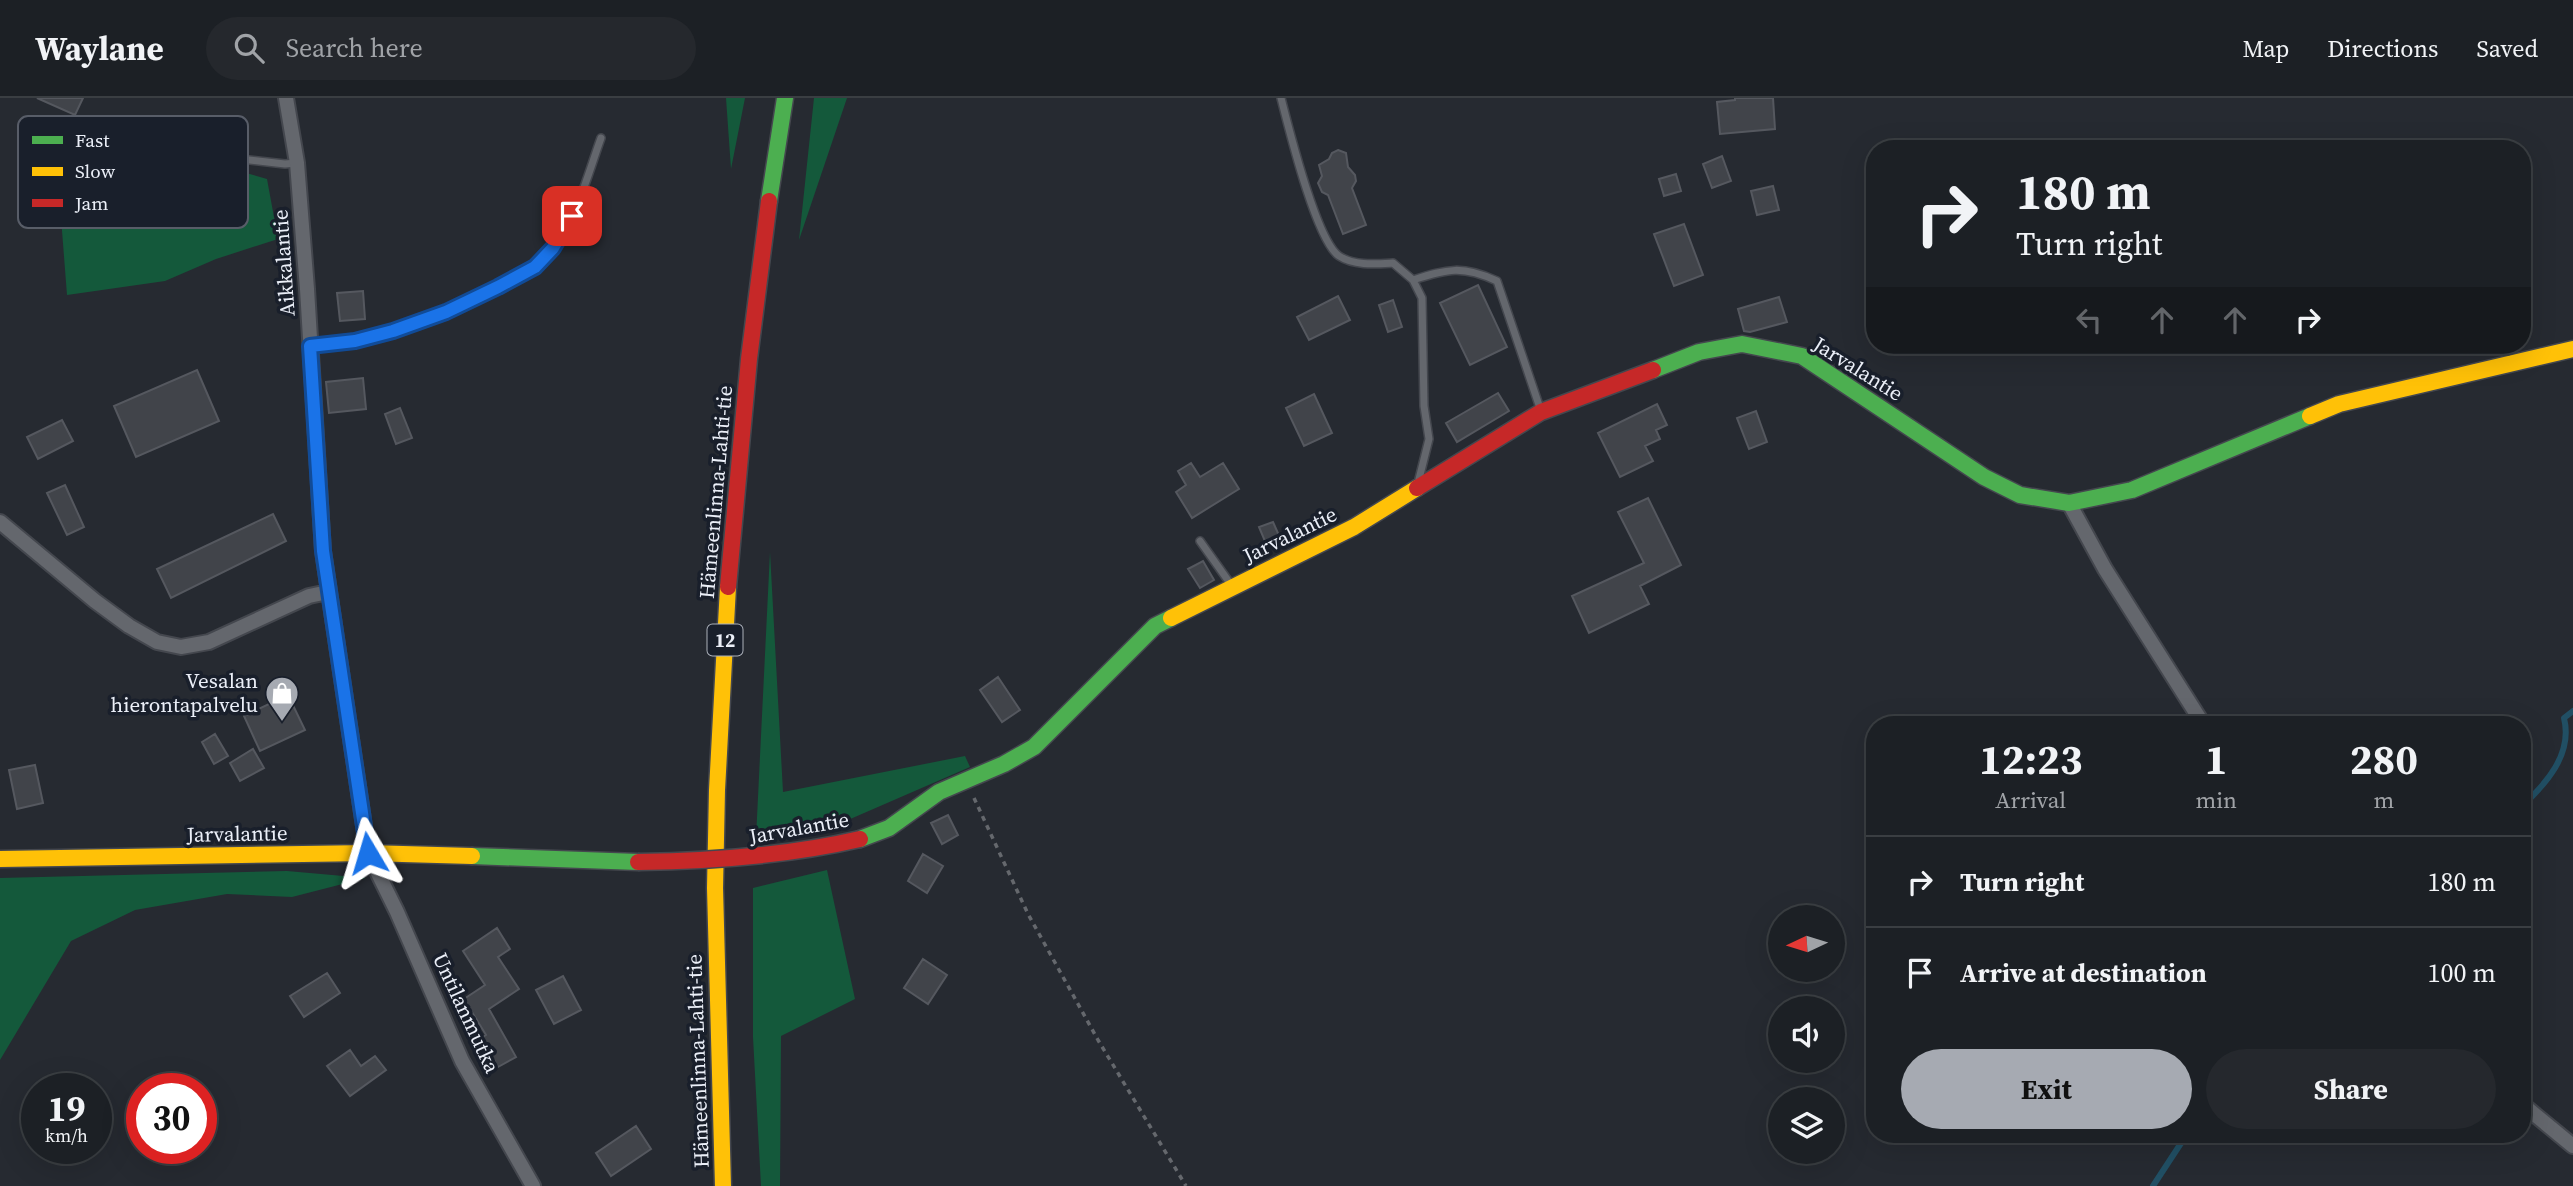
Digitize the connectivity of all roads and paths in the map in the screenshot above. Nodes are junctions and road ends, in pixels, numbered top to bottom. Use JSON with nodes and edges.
{"nodes":[{"id":1,"x":286,"y":98,"type":"edge"},
{"id":2,"x":785,"y":98,"type":"edge"},
{"id":3,"x":1281,"y":98,"type":"edge"},
{"id":4,"x":601,"y":138,"type":"dead end"},
{"id":5,"x":248,"y":160,"type":"edge"},
{"id":6,"x":297,"y":163,"type":"junction"},
{"id":7,"x":1413,"y":280,"type":"junction"},
{"id":8,"x":310,"y":346,"type":"junction"},
{"id":9,"x":2573,"y":349,"type":"edge"},
{"id":10,"x":1541,"y":412,"type":"junction"},
{"id":11,"x":1415,"y":489,"type":"junction"},
{"id":12,"x":2069,"y":503,"type":"junction"},
{"id":13,"x":0,"y":522,"type":"edge"},
{"id":14,"x":1200,"y":541,"type":"dead end"},
{"id":15,"x":1233,"y":587,"type":"junction"},
{"id":16,"x":328,"y":592,"type":"junction"},
{"id":17,"x":2198,"y":716,"type":"edge"},
{"id":18,"x":966,"y":780,"type":"junction"},
{"id":19,"x":368,"y":853,"type":"junction"},
{"id":20,"x":0,"y":859,"type":"edge"},
{"id":21,"x":2531,"y":1111,"type":"edge"},
{"id":22,"x":2573,"y":1146,"type":"edge"},
{"id":23,"x":533,"y":1186,"type":"edge"},
{"id":24,"x":723,"y":1186,"type":"edge"},
{"id":25,"x":1186,"y":1186,"type":"edge"}],
"edges":[{"from":1,"to":6,"type":"street","name":"Aikkalantie"},
{"from":2,"to":24,"type":"main road","name":"Hämeenlinna-Lahti-tie","number":"12"},
{"from":3,"to":7,"type":"lane"},
{"from":4,"to":8,"type":"lane"},
{"from":5,"to":6,"type":"lane"},
{"from":6,"to":8,"type":"street","name":"Aikkalantie"},
{"from":7,"to":10,"type":"lane"},
{"from":7,"to":11,"type":"lane"},
{"from":8,"to":16,"type":"street","name":"Aikkalantie"},
{"from":9,"to":12,"type":"main road","name":"Jarvalantie"},
{"from":10,"to":11,"type":"main road","name":"Jarvalantie"},
{"from":10,"to":12,"type":"main road","name":"Jarvalantie"},
{"from":11,"to":15,"type":"main road","name":"Jarvalantie"},
{"from":12,"to":17,"type":"street"},
{"from":13,"to":16,"type":"street"},
{"from":14,"to":15,"type":"lane"},
{"from":15,"to":18,"type":"main road","name":"Jarvalantie"},
{"from":16,"to":19,"type":"street","name":"Aikkalantie"},
{"from":18,"to":19,"type":"main road","name":"Jarvalantie","bridge":true},
{"from":18,"to":25,"type":"path"},
{"from":19,"to":20,"type":"main road","name":"Jarvalantie"},
{"from":19,"to":23,"type":"street","name":"Untilanmutka"},
{"from":21,"to":22,"type":"street"}]}
